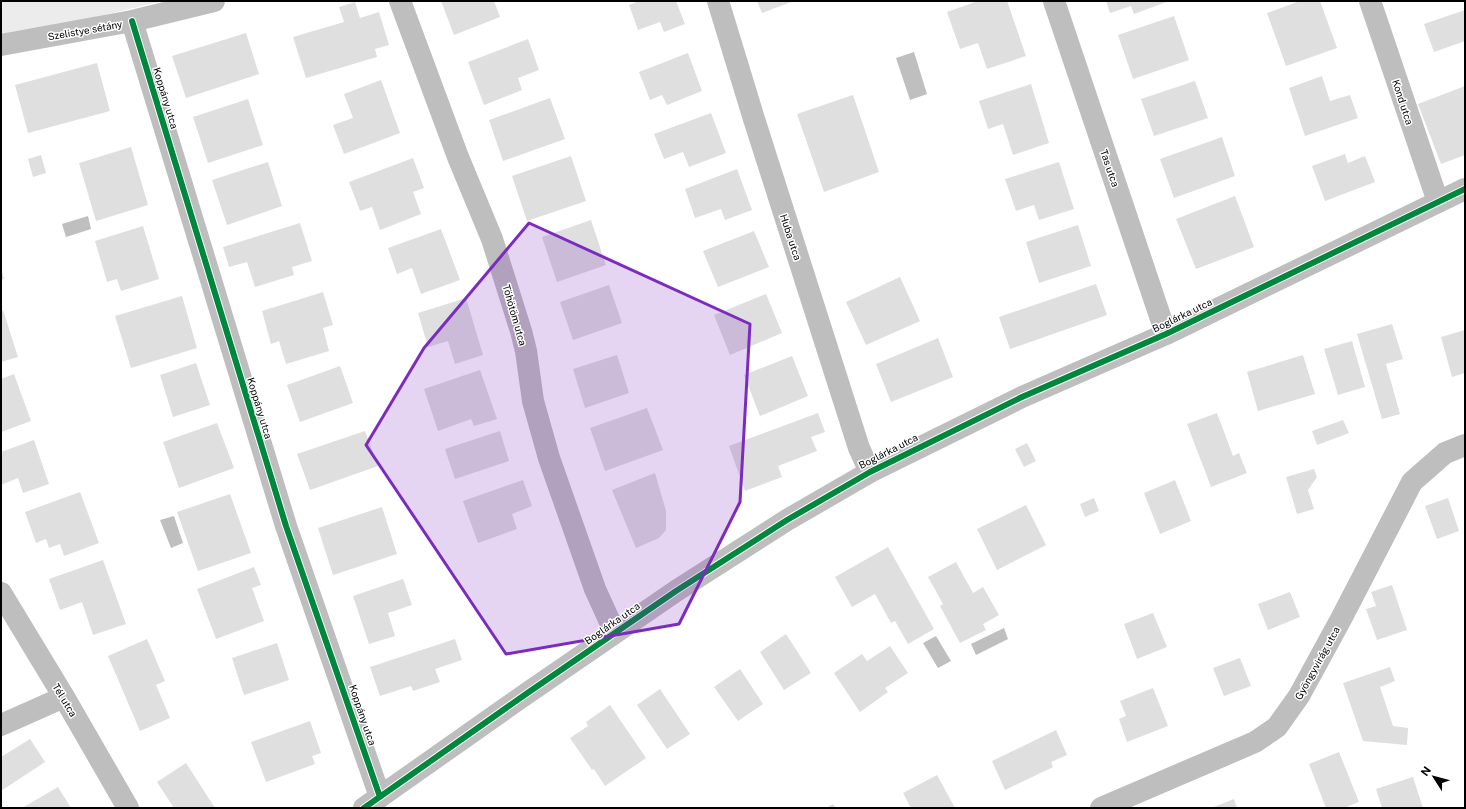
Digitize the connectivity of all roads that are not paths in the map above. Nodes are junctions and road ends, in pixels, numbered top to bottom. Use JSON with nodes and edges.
{"nodes":[{"id":1,"x":214,"y":1,"type":"edge"},
{"id":2,"x":400,"y":1,"type":"edge"},
{"id":3,"x":718,"y":1,"type":"edge"},
{"id":4,"x":1054,"y":1,"type":"edge"},
{"id":5,"x":1370,"y":1,"type":"edge"},
{"id":6,"x":132,"y":21,"type":"junction"},
{"id":7,"x":1,"y":46,"type":"edge"},
{"id":8,"x":1465,"y":189,"type":"edge"},
{"id":9,"x":1438,"y":202,"type":"junction"},
{"id":10,"x":1166,"y":334,"type":"junction"},
{"id":11,"x":1465,"y":445,"type":"edge"},
{"id":12,"x":870,"y":472,"type":"junction"},
{"id":13,"x":1,"y":593,"type":"edge"},
{"id":14,"x":615,"y":633,"type":"junction"},
{"id":15,"x":64,"y":697,"type":"junction"},
{"id":16,"x":1,"y":726,"type":"edge"},
{"id":17,"x":372,"y":802,"type":"edge"},
{"id":18,"x":128,"y":808,"type":"edge"},
{"id":19,"x":1101,"y":808,"type":"edge"}],
"edges":[{"from":1,"to":6,"type":"street","name":"Szelistye sétány"},
{"from":2,"to":14,"type":"street","name":"Töhötöm utca"},
{"from":3,"to":12,"type":"street","name":"Huba utca"},
{"from":4,"to":10,"type":"street","name":"Tas utca"},
{"from":5,"to":9,"type":"street","name":"Kond utca"},
{"from":6,"to":7,"type":"street","name":"Szelistye sétány"},
{"from":6,"to":17,"type":"street","name":"Koppány utca"},
{"from":8,"to":9,"type":"street","name":"Boglárka utca"},
{"from":9,"to":10,"type":"street","name":"Boglárka utca"},
{"from":10,"to":12,"type":"street","name":"Boglárka utca"},
{"from":11,"to":19,"type":"street","name":"Gyöngyvirág utca"},
{"from":12,"to":14,"type":"street","name":"Boglárka utca"},
{"from":13,"to":15,"type":"street","name":"Tél utca"},
{"from":14,"to":17,"type":"street","name":"Boglárka utca"},
{"from":15,"to":16,"type":"street"},
{"from":15,"to":18,"type":"street","name":"Tél utca"}]}
